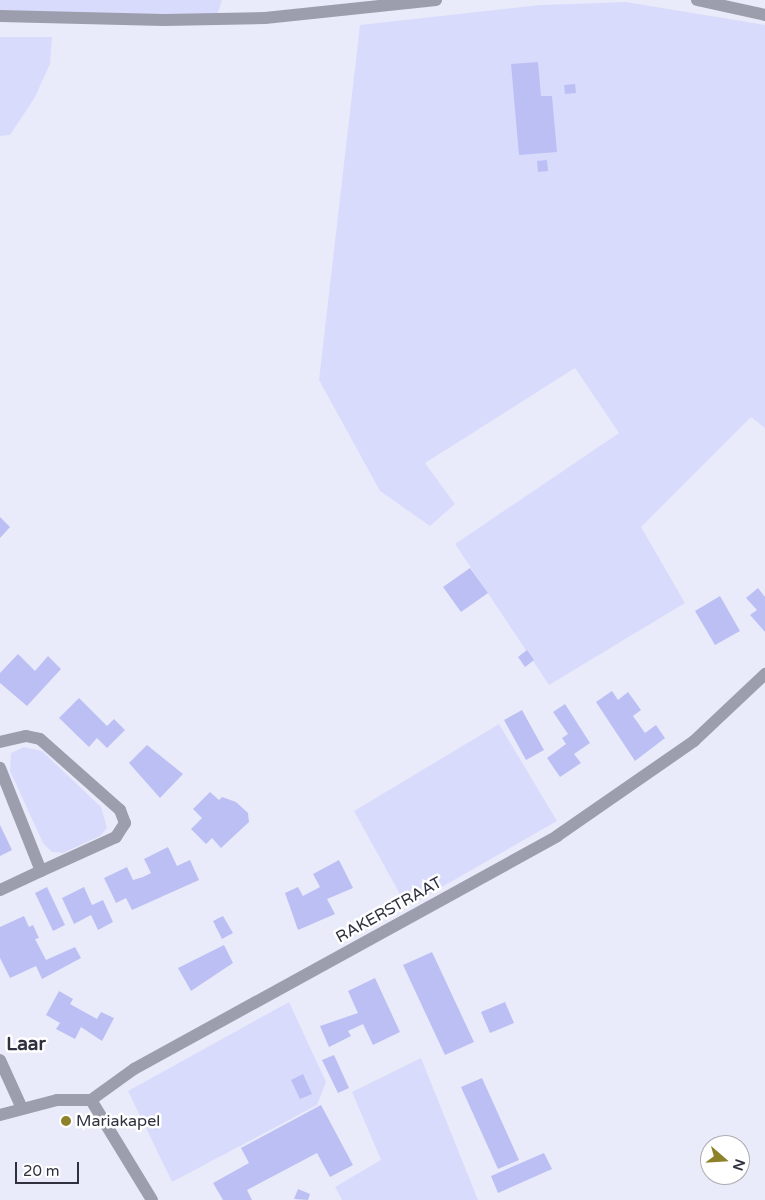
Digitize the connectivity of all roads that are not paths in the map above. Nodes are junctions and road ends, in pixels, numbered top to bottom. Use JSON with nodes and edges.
{"nodes":[{"id":1,"x":436,"y":0,"type":"edge"},
{"id":2,"x":697,"y":0,"type":"edge"},
{"id":3,"x":765,"y":15,"type":"edge"},
{"id":4,"x":0,"y":16,"type":"edge"},
{"id":5,"x":765,"y":674,"type":"edge"},
{"id":6,"x":0,"y":742,"type":"edge"},
{"id":7,"x":0,"y":768,"type":"edge"},
{"id":8,"x":42,"y":871,"type":"junction"},
{"id":9,"x":0,"y":890,"type":"edge"},
{"id":10,"x":0,"y":1060,"type":"edge"},
{"id":11,"x":91,"y":1100,"type":"junction"},
{"id":12,"x":21,"y":1106,"type":"junction"},
{"id":13,"x":0,"y":1115,"type":"edge"},
{"id":14,"x":152,"y":1200,"type":"edge"}],
"edges":[{"from":1,"to":4,"type":"street"},
{"from":2,"to":3,"type":"street"},
{"from":5,"to":11,"type":"street","name":"RAKERSTRAAT"},
{"from":6,"to":8,"type":"street"},
{"from":7,"to":8,"type":"street"},
{"from":8,"to":9,"type":"street"},
{"from":10,"to":12,"type":"street"},
{"from":11,"to":12,"type":"street"},
{"from":11,"to":14,"type":"street"},
{"from":12,"to":13,"type":"street"}]}
